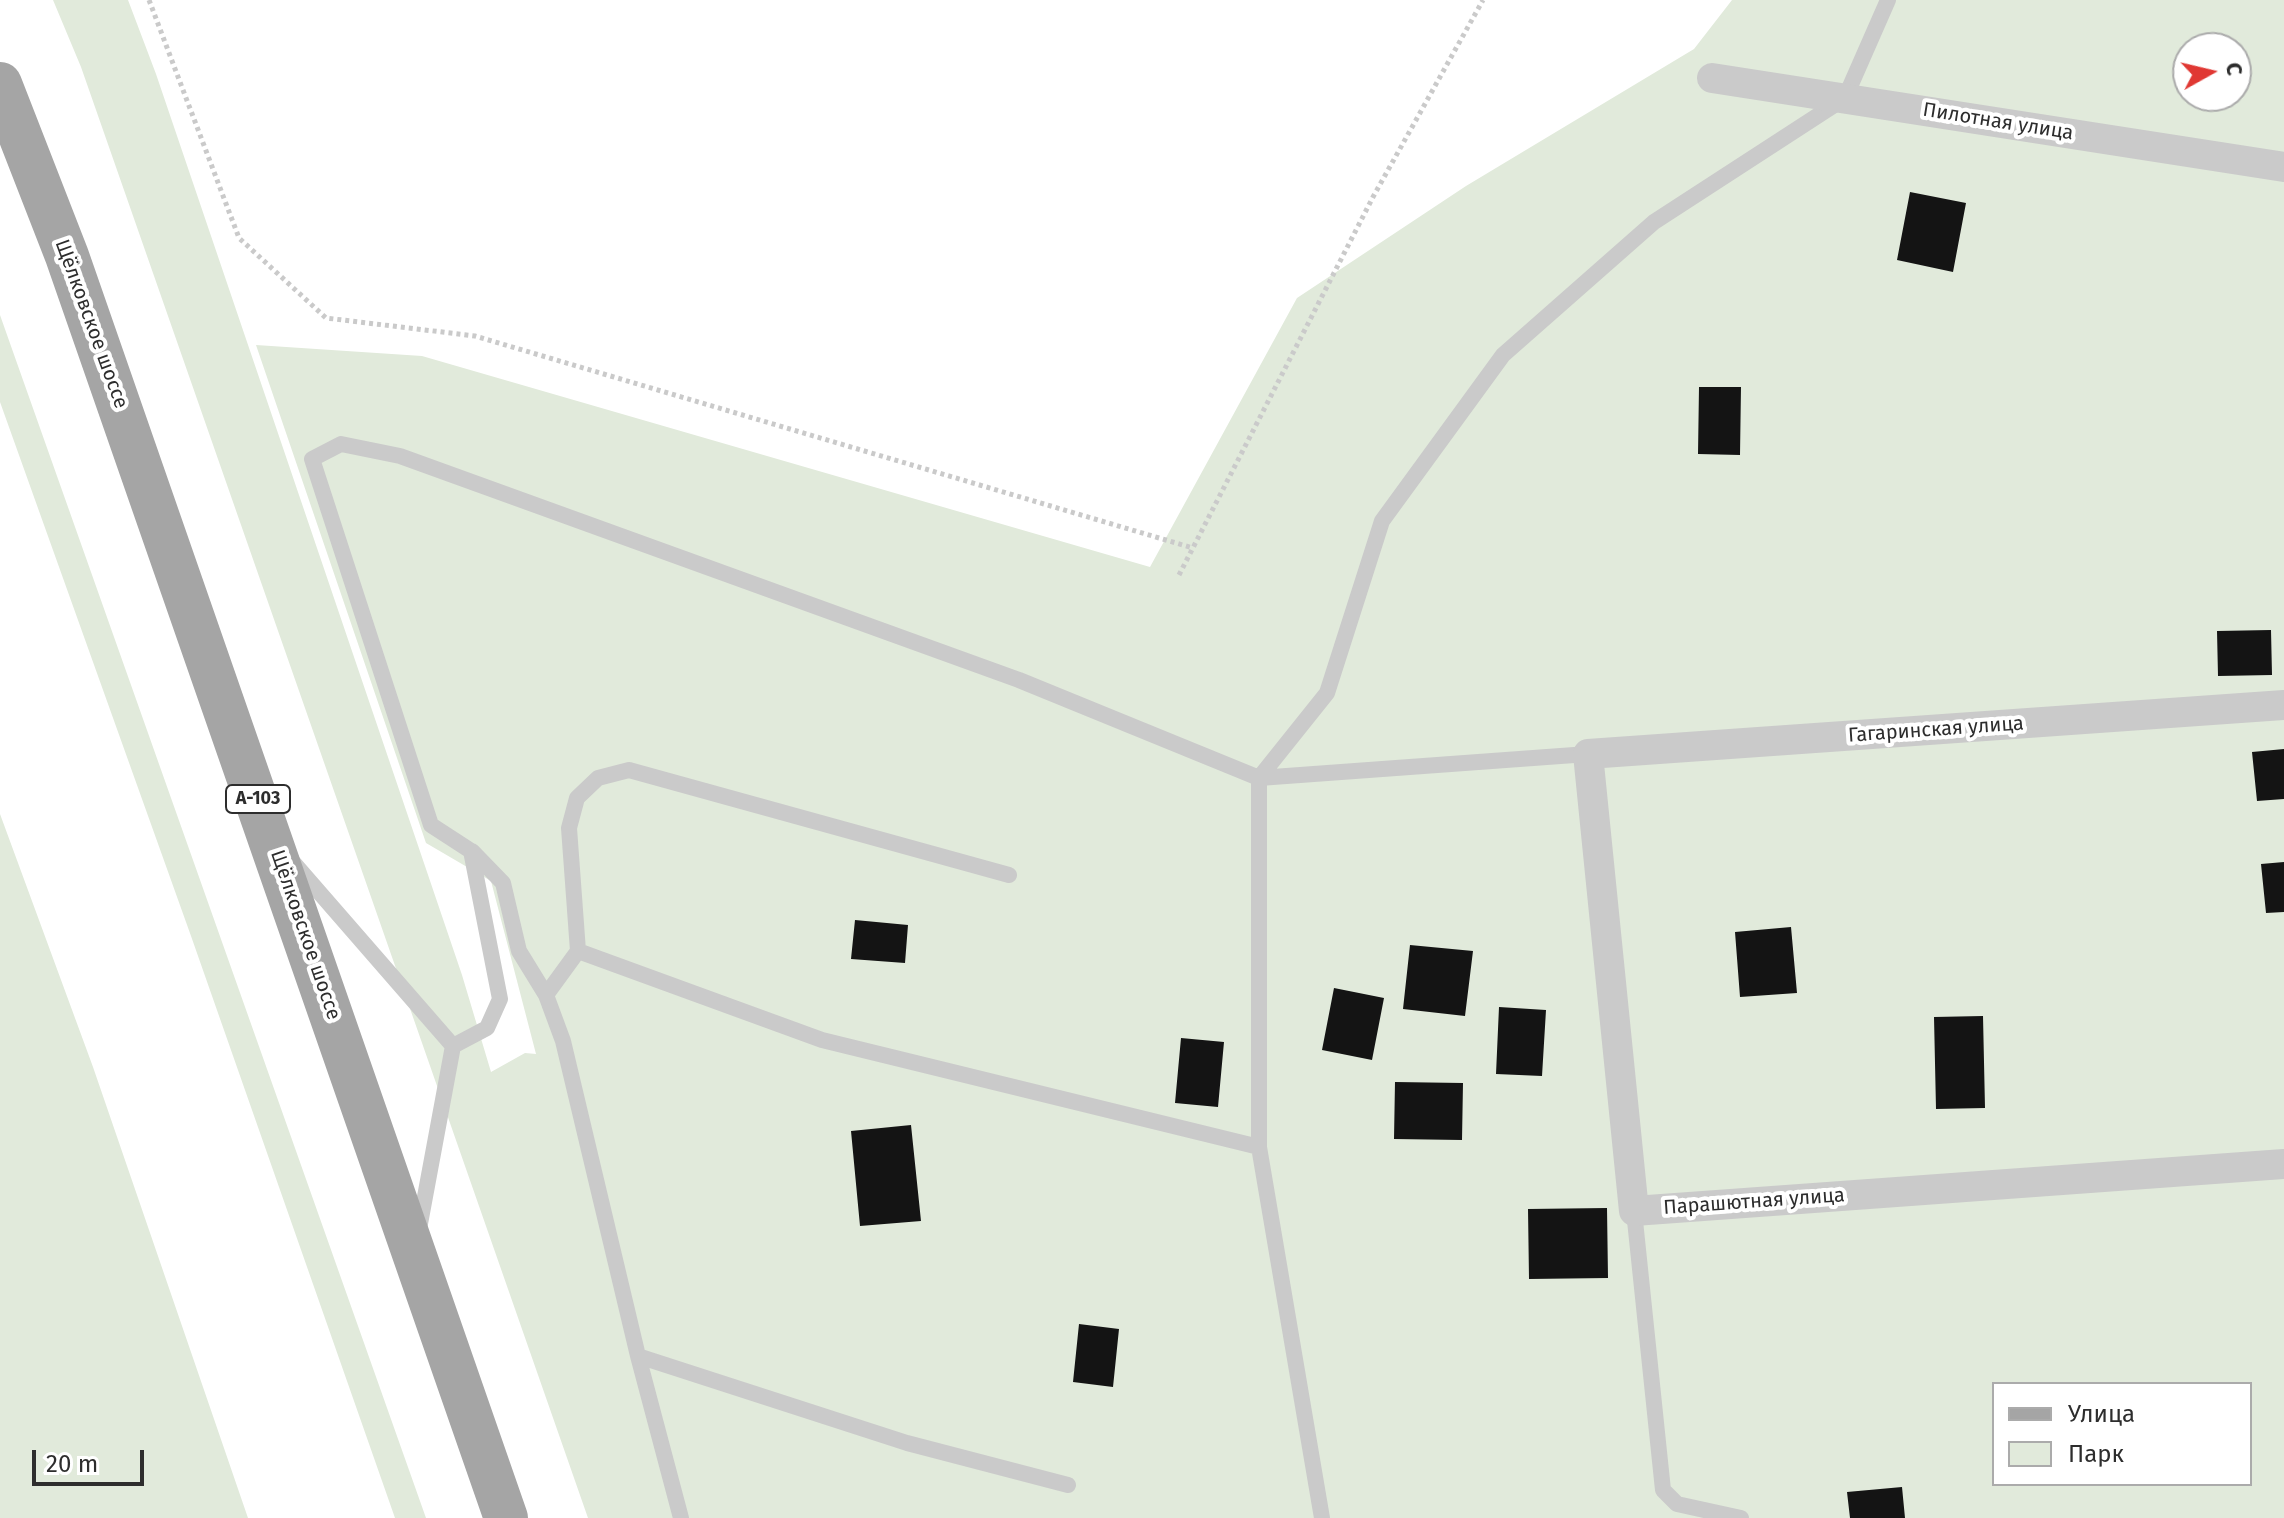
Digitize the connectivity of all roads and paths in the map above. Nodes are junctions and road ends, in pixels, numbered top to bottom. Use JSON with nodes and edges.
{"nodes":[{"id":1,"x":149,"y":0,"type":"edge"},
{"id":2,"x":1483,"y":0,"type":"edge"},
{"id":3,"x":1888,"y":0,"type":"edge"},
{"id":4,"x":1712,"y":78,"type":"dead end"},
{"id":5,"x":0,"y":84,"type":"edge"},
{"id":6,"x":1845,"y":98,"type":"junction"},
{"id":7,"x":2284,"y":167,"type":"edge"},
{"id":8,"x":1193,"y":548,"type":"junction"},
{"id":9,"x":1179,"y":575,"type":"dead end"},
{"id":10,"x":2284,"y":705,"type":"edge"},
{"id":11,"x":1588,"y":754,"type":"junction"},
{"id":12,"x":1259,"y":778,"type":"junction"},
{"id":13,"x":270,"y":835,"type":"junction"},
{"id":14,"x":471,"y":851,"type":"junction"},
{"id":15,"x":1009,"y":875,"type":"dead end"},
{"id":16,"x":578,"y":951,"type":"junction"},
{"id":17,"x":546,"y":995,"type":"junction"},
{"id":18,"x":453,"y":1046,"type":"junction"},
{"id":19,"x":1259,"y":1147,"type":"junction"},
{"id":20,"x":2284,"y":1164,"type":"edge"},
{"id":21,"x":1634,"y":1211,"type":"junction"},
{"id":22,"x":415,"y":1252,"type":"junction"},
{"id":23,"x":638,"y":1356,"type":"junction"},
{"id":24,"x":1068,"y":1485,"type":"dead end"},
{"id":25,"x":506,"y":1518,"type":"edge"},
{"id":26,"x":681,"y":1518,"type":"edge"},
{"id":27,"x":1322,"y":1518,"type":"edge"},
{"id":28,"x":1741,"y":1518,"type":"edge"}],
"edges":[{"from":1,"to":8,"type":"path"},
{"from":2,"to":8,"type":"path"},
{"from":3,"to":6,"type":"lane"},
{"from":4,"to":6,"type":"street","name":"Пилотная улица"},
{"from":5,"to":13,"type":"main road","name":"Щёлковское шоссе","number":"А-103"},
{"from":6,"to":7,"type":"street","name":"Пилотная улица"},
{"from":6,"to":12,"type":"lane"},
{"from":8,"to":9,"type":"path"},
{"from":10,"to":11,"type":"street","name":"Гагаринская улица"},
{"from":11,"to":12,"type":"lane"},
{"from":11,"to":21,"type":"street","name":"Парашютная улица"},
{"from":12,"to":14,"type":"lane"},
{"from":12,"to":19,"type":"lane"},
{"from":13,"to":18,"type":"lane"},
{"from":13,"to":22,"type":"main road","name":"Щёлковское шоссе","number":"А-103"},
{"from":14,"to":17,"type":"lane"},
{"from":14,"to":18,"type":"lane"},
{"from":15,"to":16,"type":"lane"},
{"from":16,"to":17,"type":"lane"},
{"from":16,"to":19,"type":"lane"},
{"from":17,"to":23,"type":"lane"},
{"from":18,"to":22,"type":"lane"},
{"from":19,"to":27,"type":"lane"},
{"from":20,"to":21,"type":"street","name":"Парашютная улица"},
{"from":21,"to":28,"type":"lane"},
{"from":22,"to":25,"type":"main road","name":"Щёлковское шоссе","number":"А-103"},
{"from":23,"to":24,"type":"lane"},
{"from":23,"to":26,"type":"lane"}]}
